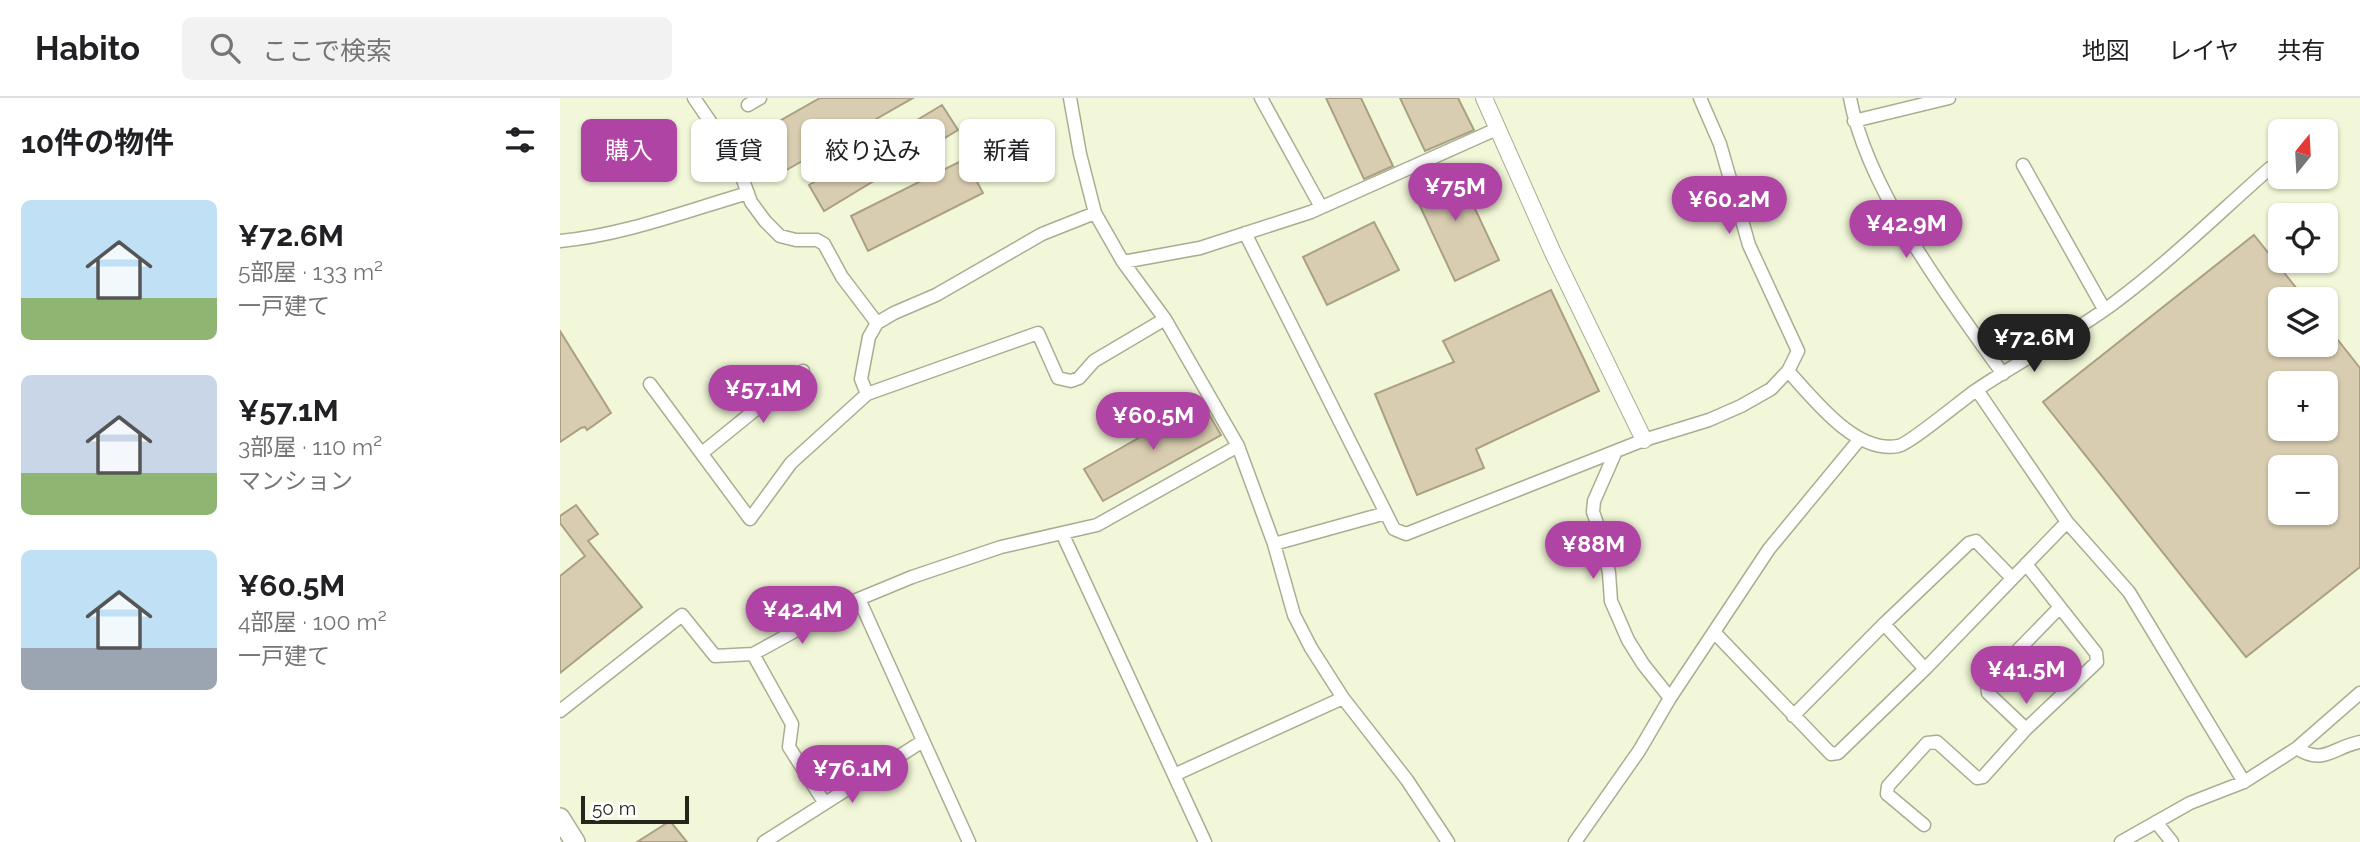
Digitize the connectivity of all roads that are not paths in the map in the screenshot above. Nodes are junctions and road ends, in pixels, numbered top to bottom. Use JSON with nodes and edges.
{"nodes":[{"id":1,"x":694,"y":98,"type":"edge"},
{"id":2,"x":760,"y":98,"type":"edge"},
{"id":3,"x":1070,"y":98,"type":"edge"},
{"id":4,"x":1261,"y":98,"type":"edge"},
{"id":5,"x":1484,"y":98,"type":"edge"},
{"id":6,"x":1700,"y":98,"type":"edge"},
{"id":7,"x":1850,"y":98,"type":"edge"},
{"id":8,"x":1949,"y":98,"type":"edge"},
{"id":9,"x":748,"y":105,"type":"dead end"},
{"id":10,"x":1854,"y":121,"type":"junction"},
{"id":11,"x":1499,"y":128,"type":"junction"},
{"id":12,"x":2023,"y":165,"type":"dead end"},
{"id":13,"x":2268,"y":170,"type":"edge"},
{"id":14,"x":748,"y":193,"type":"junction"},
{"id":15,"x":1321,"y":207,"type":"junction"},
{"id":16,"x":1095,"y":213,"type":"junction"},
{"id":17,"x":1245,"y":233,"type":"junction"},
{"id":18,"x":560,"y":241,"type":"edge"},
{"id":19,"x":1123,"y":261,"type":"junction"},
{"id":20,"x":2104,"y":309,"type":"junction"},
{"id":21,"x":1165,"y":319,"type":"junction"},
{"id":22,"x":877,"y":323,"type":"junction"},
{"id":23,"x":1788,"y":371,"type":"junction"},
{"id":24,"x":803,"y":372,"type":"dead end"},
{"id":25,"x":2003,"y":374,"type":"junction"},
{"id":26,"x":650,"y":384,"type":"dead end"},
{"id":27,"x":1977,"y":390,"type":"junction"},
{"id":28,"x":867,"y":394,"type":"junction"},
{"id":29,"x":1644,"y":440,"type":"junction"},
{"id":30,"x":1859,"y":440,"type":"junction"},
{"id":31,"x":1238,"y":446,"type":"junction"},
{"id":32,"x":1616,"y":451,"type":"junction"},
{"id":33,"x":702,"y":453,"type":"junction"},
{"id":34,"x":1386,"y":513,"type":"junction"},
{"id":35,"x":2067,"y":522,"type":"junction"},
{"id":36,"x":1062,"y":533,"type":"junction"},
{"id":37,"x":1273,"y":544,"type":"junction"},
{"id":38,"x":2026,"y":564,"type":"junction"},
{"id":39,"x":2012,"y":578,"type":"junction"},
{"id":40,"x":859,"y":599,"type":"junction"},
{"id":41,"x":2060,"y":607,"type":"junction"},
{"id":42,"x":1884,"y":624,"type":"junction"},
{"id":43,"x":1714,"y":632,"type":"junction"},
{"id":44,"x":753,"y":654,"type":"junction"},
{"id":45,"x":1925,"y":669,"type":"junction"},
{"id":46,"x":2360,"y":693,"type":"edge"},
{"id":47,"x":1343,"y":698,"type":"junction"},
{"id":48,"x":1670,"y":698,"type":"junction"},
{"id":49,"x":560,"y":711,"type":"edge"},
{"id":50,"x":1793,"y":716,"type":"junction"},
{"id":51,"x":2026,"y":729,"type":"junction"},
{"id":52,"x":923,"y":741,"type":"junction"},
{"id":53,"x":2360,"y":742,"type":"edge"},
{"id":54,"x":2297,"y":748,"type":"junction"},
{"id":55,"x":1174,"y":775,"type":"junction"},
{"id":56,"x":2244,"y":782,"type":"junction"},
{"id":57,"x":824,"y":802,"type":"junction"},
{"id":58,"x":560,"y":818,"type":"edge"},
{"id":59,"x":2156,"y":822,"type":"junction"},
{"id":60,"x":1924,"y":825,"type":"dead end"},
{"id":61,"x":575,"y":842,"type":"edge"},
{"id":62,"x":764,"y":842,"type":"edge"},
{"id":63,"x":969,"y":842,"type":"edge"},
{"id":64,"x":1205,"y":842,"type":"edge"},
{"id":65,"x":1447,"y":842,"type":"edge"},
{"id":66,"x":1576,"y":842,"type":"edge"},
{"id":67,"x":2121,"y":842,"type":"edge"},
{"id":68,"x":2172,"y":842,"type":"edge"}],
"edges":[{"from":1,"to":14,"type":"street"},
{"from":2,"to":9,"type":"street"},
{"from":3,"to":16,"type":"street"},
{"from":4,"to":15,"type":"street"},
{"from":5,"to":11,"type":"street"},
{"from":6,"to":23,"type":"street"},
{"from":7,"to":10,"type":"street"},
{"from":8,"to":10,"type":"street"},
{"from":10,"to":25,"type":"street"},
{"from":11,"to":15,"type":"street"},
{"from":11,"to":29,"type":"street"},
{"from":12,"to":20,"type":"street"},
{"from":13,"to":20,"type":"street"},
{"from":14,"to":18,"type":"street"},
{"from":14,"to":22,"type":"street"},
{"from":15,"to":17,"type":"street"},
{"from":16,"to":19,"type":"street"},
{"from":16,"to":22,"type":"street"},
{"from":17,"to":19,"type":"street"},
{"from":17,"to":34,"type":"street"},
{"from":19,"to":21,"type":"street"},
{"from":20,"to":25,"type":"street"},
{"from":21,"to":28,"type":"street"},
{"from":21,"to":31,"type":"street"},
{"from":22,"to":28,"type":"street"},
{"from":23,"to":29,"type":"street"},
{"from":23,"to":30,"type":"street"},
{"from":24,"to":33,"type":"street"},
{"from":25,"to":27,"type":"street"},
{"from":26,"to":33,"type":"street"},
{"from":27,"to":30,"type":"street"},
{"from":27,"to":35,"type":"street"},
{"from":28,"to":33,"type":"street"},
{"from":29,"to":32,"type":"street"},
{"from":30,"to":43,"type":"street"},
{"from":31,"to":36,"type":"street"},
{"from":31,"to":37,"type":"street"},
{"from":32,"to":34,"type":"street"},
{"from":32,"to":48,"type":"street"},
{"from":34,"to":37,"type":"street"},
{"from":35,"to":38,"type":"street"},
{"from":35,"to":56,"type":"street"},
{"from":36,"to":40,"type":"street"},
{"from":36,"to":55,"type":"street"},
{"from":37,"to":47,"type":"street"},
{"from":38,"to":39,"type":"street"},
{"from":38,"to":41,"type":"street"},
{"from":39,"to":42,"type":"street"},
{"from":39,"to":45,"type":"street"},
{"from":40,"to":44,"type":"street"},
{"from":40,"to":52,"type":"street"},
{"from":41,"to":51,"type":"street"},
{"from":41,"to":51,"type":"street"},
{"from":42,"to":45,"type":"street"},
{"from":42,"to":50,"type":"street"},
{"from":43,"to":48,"type":"street"},
{"from":43,"to":50,"type":"street"},
{"from":44,"to":49,"type":"street"},
{"from":44,"to":57,"type":"street"},
{"from":45,"to":50,"type":"street"},
{"from":46,"to":54,"type":"street"},
{"from":47,"to":55,"type":"street"},
{"from":47,"to":65,"type":"street"},
{"from":48,"to":66,"type":"street"},
{"from":51,"to":60,"type":"street"},
{"from":52,"to":57,"type":"street"},
{"from":52,"to":63,"type":"street"},
{"from":53,"to":54,"type":"street"},
{"from":54,"to":56,"type":"street"},
{"from":55,"to":64,"type":"street"},
{"from":56,"to":59,"type":"street"},
{"from":57,"to":62,"type":"street"},
{"from":58,"to":61,"type":"main road"},
{"from":59,"to":67,"type":"street"},
{"from":59,"to":68,"type":"street"}]}
